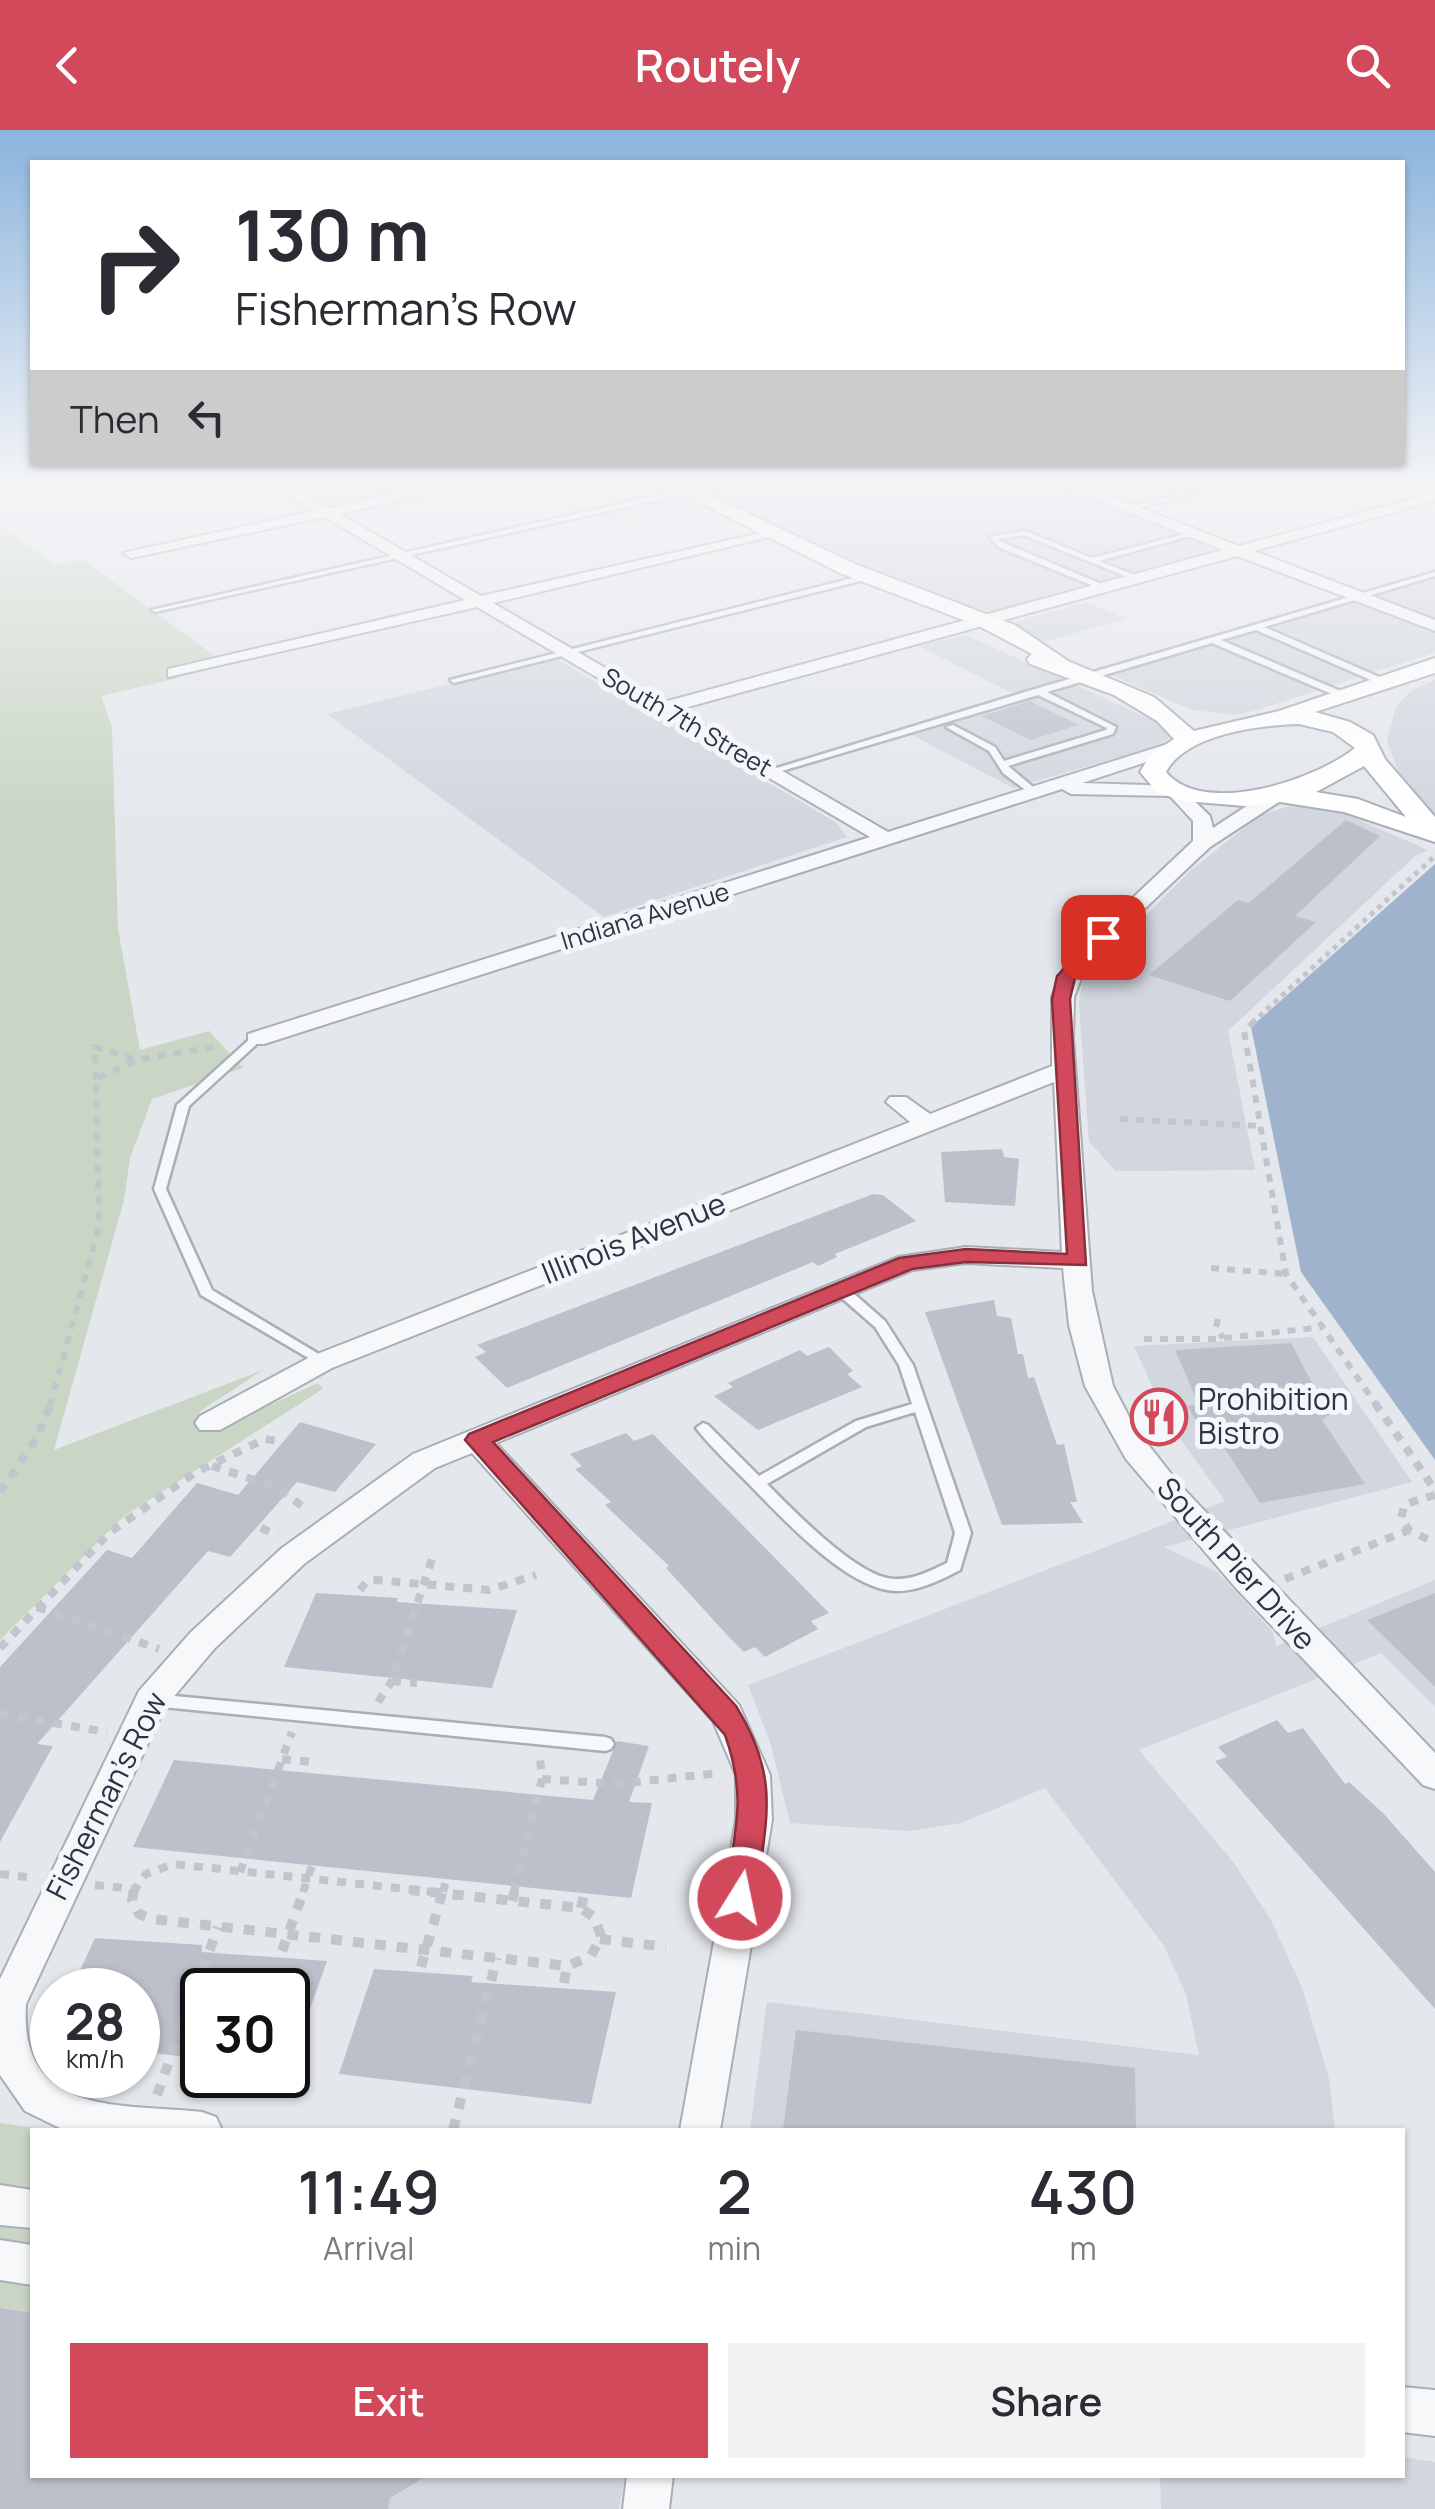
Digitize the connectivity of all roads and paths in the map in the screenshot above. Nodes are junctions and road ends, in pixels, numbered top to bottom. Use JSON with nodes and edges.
{"nodes":[{"id":1,"x":224,"y":595,"type":"edge"},
{"id":2,"x":469,"y":595,"type":"edge"},
{"id":3,"x":504,"y":595,"type":"edge"},
{"id":4,"x":793,"y":595,"type":"edge"},
{"id":5,"x":912,"y":595,"type":"edge"},
{"id":6,"x":1077,"y":595,"type":"edge"},
{"id":7,"x":1361,"y":595,"type":"edge"},
{"id":8,"x":1358,"y":596,"type":"junction"},
{"id":9,"x":479,"y":601,"type":"junction"},
{"id":10,"x":156,"y":610,"type":"dead end"},
{"id":11,"x":972,"y":623,"type":"junction"},
{"id":12,"x":1435,"y":626,"type":"edge"},
{"id":13,"x":1256,"y":627,"type":"junction"},
{"id":14,"x":1212,"y":640,"type":"junction"},
{"id":15,"x":567,"y":652,"type":"junction"},
{"id":16,"x":1425,"y":668,"type":"edge"},
{"id":17,"x":174,"y":673,"type":"dead end"},
{"id":18,"x":1087,"y":676,"type":"junction"},
{"id":19,"x":454,"y":680,"type":"dead end"},
{"id":20,"x":1038,"y":691,"type":"junction"},
{"id":21,"x":1342,"y":695,"type":"junction"},
{"id":22,"x":1131,"y":696,"type":"junction"},
{"id":23,"x":663,"y":708,"type":"junction"},
{"id":24,"x":1264,"y":719,"type":"junction"},
{"id":25,"x":1375,"y":719,"type":"junction"},
{"id":26,"x":950,"y":727,"type":"dead end"},
{"id":27,"x":1180,"y":745,"type":"junction"},
{"id":28,"x":1002,"y":765,"type":"junction"},
{"id":29,"x":772,"y":771,"type":"junction"},
{"id":30,"x":1175,"y":791,"type":"junction"},
{"id":31,"x":1035,"y":793,"type":"junction"},
{"id":32,"x":1278,"y":796,"type":"junction"},
{"id":33,"x":1435,"y":835,"type":"edge"},
{"id":34,"x":888,"y":840,"type":"junction"},
{"id":35,"x":1204,"y":842,"type":"junction"},
{"id":36,"x":1435,"y":856,"type":"edge"},
{"id":37,"x":256,"y":1040,"type":"junction"},
{"id":38,"x":137,"y":1060,"type":"junction"},
{"id":39,"x":1065,"y":1069,"type":"junction"},
{"id":40,"x":96,"y":1079,"type":"junction"},
{"id":41,"x":898,"y":1102,"type":"dead end"},
{"id":42,"x":1120,"y":1119,"type":"dead end"},
{"id":43,"x":926,"y":1123,"type":"junction"},
{"id":44,"x":1261,"y":1126,"type":"junction"},
{"id":45,"x":1078,"y":1261,"type":"junction"},
{"id":46,"x":1211,"y":1268,"type":"dead end"},
{"id":47,"x":1286,"y":1274,"type":"junction"},
{"id":48,"x":840,"y":1290,"type":"junction"},
{"id":49,"x":1218,"y":1319,"type":"dead end"},
{"id":50,"x":1323,"y":1327,"type":"junction"},
{"id":51,"x":1144,"y":1338,"type":"dead end"},
{"id":52,"x":1224,"y":1338,"type":"junction"},
{"id":53,"x":322,"y":1362,"type":"junction"},
{"id":54,"x":920,"y":1406,"type":"junction"},
{"id":55,"x":210,"y":1423,"type":"dead end"},
{"id":56,"x":703,"y":1428,"type":"dead end"},
{"id":57,"x":477,"y":1440,"type":"junction"},
{"id":58,"x":277,"y":1441,"type":"dead end"},
{"id":59,"x":212,"y":1465,"type":"junction"},
{"id":60,"x":759,"y":1482,"type":"junction"},
{"id":61,"x":0,"y":1492,"type":"edge"},
{"id":62,"x":1435,"y":1493,"type":"edge"},
{"id":63,"x":331,"y":1528,"type":"junction"},
{"id":64,"x":1410,"y":1530,"type":"junction"},
{"id":65,"x":1435,"y":1543,"type":"edge"},
{"id":66,"x":432,"y":1559,"type":"dead end"},
{"id":67,"x":536,"y":1576,"type":"dead end"},
{"id":68,"x":424,"y":1584,"type":"junction"},
{"id":69,"x":360,"y":1590,"type":"dead end"},
{"id":70,"x":1256,"y":1590,"type":"junction"},
{"id":71,"x":37,"y":1608,"type":"junction"},
{"id":72,"x":0,"y":1648,"type":"edge"},
{"id":73,"x":186,"y":1659,"type":"junction"},
{"id":74,"x":392,"y":1680,"type":"junction"},
{"id":75,"x":417,"y":1683,"type":"dead end"},
{"id":76,"x":151,"y":1700,"type":"junction"},
{"id":77,"x":0,"y":1714,"type":"edge"},
{"id":78,"x":299,"y":1715,"type":"junction"},
{"id":79,"x":371,"y":1722,"type":"junction"},
{"id":80,"x":133,"y":1737,"type":"junction"},
{"id":81,"x":605,"y":1744,"type":"dead end"},
{"id":82,"x":282,"y":1759,"type":"junction"},
{"id":83,"x":312,"y":1762,"type":"dead end"},
{"id":84,"x":751,"y":1767,"type":"junction"},
{"id":85,"x":1435,"y":1774,"type":"edge"},
{"id":86,"x":178,"y":1854,"type":"dead end"},
{"id":87,"x":174,"y":1864,"type":"junction"},
{"id":88,"x":312,"y":1866,"type":"dead end"},
{"id":89,"x":240,"y":1872,"type":"junction"},
{"id":90,"x":0,"y":1874,"type":"edge"},
{"id":91,"x":41,"y":1878,"type":"dead end"},
{"id":92,"x":306,"y":1879,"type":"junction"},
{"id":93,"x":446,"y":1880,"type":"dead end"},
{"id":94,"x":84,"y":1884,"type":"dead end"},
{"id":95,"x":134,"y":1889,"type":"junction"},
{"id":96,"x":442,"y":1894,"type":"junction"},
{"id":97,"x":584,"y":1895,"type":"dead end"},
{"id":98,"x":512,"y":1901,"type":"junction"},
{"id":99,"x":582,"y":1908,"type":"junction"},
{"id":100,"x":218,"y":1927,"type":"junction"},
{"id":101,"x":288,"y":1934,"type":"junction"},
{"id":102,"x":600,"y":1939,"type":"junction"},
{"id":103,"x":666,"y":1947,"type":"dead end"},
{"id":104,"x":426,"y":1950,"type":"junction"},
{"id":105,"x":282,"y":1951,"type":"dead end"},
{"id":106,"x":497,"y":1958,"type":"junction"},
{"id":107,"x":567,"y":1966,"type":"junction"},
{"id":108,"x":422,"y":1967,"type":"dead end"},
{"id":109,"x":564,"y":1982,"type":"dead end"},
{"id":110,"x":146,"y":2124,"type":"junction"},
{"id":111,"x":183,"y":2128,"type":"edge"},
{"id":112,"x":453,"y":2128,"type":"edge"},
{"id":113,"x":700,"y":2128,"type":"edge"},
{"id":114,"x":0,"y":2205,"type":"edge"},
{"id":115,"x":30,"y":2208,"type":"edge"},
{"id":116,"x":0,"y":2260,"type":"edge"},
{"id":117,"x":30,"y":2264,"type":"edge"},
{"id":118,"x":1405,"y":2409,"type":"edge"},
{"id":119,"x":1435,"y":2413,"type":"edge"},
{"id":120,"x":650,"y":2478,"type":"edge"},
{"id":121,"x":646,"y":2509,"type":"edge"}],
"edges":[{"from":1,"to":10,"type":"lane"},
{"from":2,"to":9,"type":"street","name":"South 7th Street"},
{"from":3,"to":9,"type":"street"},
{"from":4,"to":15,"type":"lane"},
{"from":5,"to":11,"type":"main road"},
{"from":6,"to":11,"type":"street"},
{"from":7,"to":8,"type":"lane"},
{"from":8,"to":12,"type":"street"},
{"from":8,"to":13,"type":"lane"},
{"from":9,"to":15,"type":"street","name":"South 7th Street"},
{"from":9,"to":17,"type":"street"},
{"from":11,"to":18,"type":"main road"},
{"from":11,"to":23,"type":"street"},
{"from":13,"to":14,"type":"lane"},
{"from":13,"to":25,"type":"lane"},
{"from":14,"to":18,"type":"lane"},
{"from":14,"to":21,"type":"lane"},
{"from":15,"to":19,"type":"lane"},
{"from":15,"to":23,"type":"street","name":"South 7th Street"},
{"from":16,"to":25,"type":"main road"},
{"from":18,"to":20,"type":"lane"},
{"from":18,"to":22,"type":"main road"},
{"from":20,"to":28,"type":"lane"},
{"from":20,"to":29,"type":"lane"},
{"from":21,"to":24,"type":"main road"},
{"from":21,"to":25,"type":"main road"},
{"from":22,"to":24,"type":"main road"},
{"from":22,"to":27,"type":"main road"},
{"from":23,"to":29,"type":"street","name":"South 7th Street"},
{"from":24,"to":25,"type":"main road"},
{"from":24,"to":27,"type":"main road"},
{"from":25,"to":32,"type":"main road"},
{"from":25,"to":33,"type":"main road"},
{"from":26,"to":28,"type":"lane"},
{"from":27,"to":30,"type":"main road"},
{"from":27,"to":31,"type":"street","name":"Indiana Avenue"},
{"from":28,"to":31,"type":"lane"},
{"from":29,"to":34,"type":"street","name":"South 7th Street"},
{"from":30,"to":31,"type":"street","name":"Indiana Avenue"},
{"from":30,"to":32,"type":"main road"},
{"from":30,"to":35,"type":"street"},
{"from":31,"to":34,"type":"street","name":"Indiana Avenue"},
{"from":32,"to":33,"type":"main road"},
{"from":32,"to":35,"type":"street","name":"South Pier Drive"},
{"from":34,"to":37,"type":"street","name":"Indiana Avenue"},
{"from":35,"to":39,"type":"street","name":"South Pier Drive"},
{"from":36,"to":44,"type":"path"},
{"from":37,"to":38,"type":"path"},
{"from":37,"to":53,"type":"lane"},
{"from":38,"to":40,"type":"path"},
{"from":38,"to":40,"type":"path"},
{"from":39,"to":43,"type":"street","name":"Illinois Avenue"},
{"from":39,"to":45,"type":"street","name":"South Pier Drive"},
{"from":40,"to":61,"type":"path"},
{"from":41,"to":43,"type":"street"},
{"from":42,"to":44,"type":"path"},
{"from":43,"to":53,"type":"street","name":"Illinois Avenue"},
{"from":44,"to":47,"type":"path"},
{"from":45,"to":48,"type":"street","name":"Fisherman's Row"},
{"from":45,"to":70,"type":"street","name":"South Pier Drive"},
{"from":46,"to":47,"type":"path"},
{"from":47,"to":50,"type":"path"},
{"from":48,"to":54,"type":"lane"},
{"from":48,"to":57,"type":"street","name":"Fisherman's Row"},
{"from":49,"to":52,"type":"path"},
{"from":50,"to":52,"type":"path"},
{"from":50,"to":62,"type":"path"},
{"from":51,"to":52,"type":"path"},
{"from":53,"to":55,"type":"street","name":"Illinois Avenue"},
{"from":54,"to":60,"type":"lane"},
{"from":54,"to":60,"type":"lane"},
{"from":56,"to":60,"type":"lane"},
{"from":57,"to":63,"type":"street","name":"Fisherman's Row"},
{"from":57,"to":84,"type":"street"},
{"from":58,"to":59,"type":"path"},
{"from":59,"to":63,"type":"path"},
{"from":59,"to":71,"type":"path"},
{"from":62,"to":64,"type":"path"},
{"from":63,"to":73,"type":"street","name":"Fisherman's Row"},
{"from":64,"to":65,"type":"path"},
{"from":64,"to":70,"type":"path"},
{"from":66,"to":68,"type":"path"},
{"from":67,"to":68,"type":"path"},
{"from":68,"to":69,"type":"path"},
{"from":68,"to":74,"type":"path"},
{"from":70,"to":85,"type":"street","name":"South Pier Drive"},
{"from":71,"to":72,"type":"path"},
{"from":71,"to":73,"type":"path"},
{"from":73,"to":76,"type":"street","name":"Fisherman's Row"},
{"from":74,"to":75,"type":"path"},
{"from":74,"to":79,"type":"path"},
{"from":76,"to":78,"type":"lane"},
{"from":76,"to":80,"type":"street","name":"Fisherman's Row"},
{"from":77,"to":80,"type":"path"},
{"from":78,"to":79,"type":"lane"},
{"from":78,"to":82,"type":"path"},
{"from":79,"to":81,"type":"lane"},
{"from":80,"to":110,"type":"street","name":"Fisherman's Row"},
{"from":82,"to":83,"type":"path"},
{"from":82,"to":89,"type":"path"},
{"from":84,"to":98,"type":"path"},
{"from":84,"to":113,"type":"street"},
{"from":86,"to":87,"type":"path"},
{"from":87,"to":89,"type":"path"},
{"from":87,"to":95,"type":"path"},
{"from":88,"to":92,"type":"path"},
{"from":89,"to":92,"type":"path"},
{"from":90,"to":91,"type":"path"},
{"from":92,"to":96,"type":"path"},
{"from":92,"to":101,"type":"path"},
{"from":93,"to":96,"type":"path"},
{"from":94,"to":95,"type":"path"},
{"from":95,"to":100,"type":"path"},
{"from":96,"to":98,"type":"path"},
{"from":96,"to":104,"type":"path"},
{"from":97,"to":99,"type":"path"},
{"from":98,"to":99,"type":"path"},
{"from":99,"to":102,"type":"path"},
{"from":100,"to":101,"type":"path"},
{"from":100,"to":110,"type":"path"},
{"from":101,"to":104,"type":"path"},
{"from":101,"to":105,"type":"path"},
{"from":102,"to":103,"type":"path"},
{"from":102,"to":107,"type":"path"},
{"from":104,"to":106,"type":"path"},
{"from":104,"to":108,"type":"path"},
{"from":106,"to":107,"type":"path"},
{"from":106,"to":112,"type":"path"},
{"from":107,"to":109,"type":"path"},
{"from":110,"to":111,"type":"street","name":"Fisherman's Row"},
{"from":114,"to":115,"type":"street"},
{"from":116,"to":117,"type":"street"},
{"from":118,"to":119,"type":"street"},
{"from":120,"to":121,"type":"street"}]}
